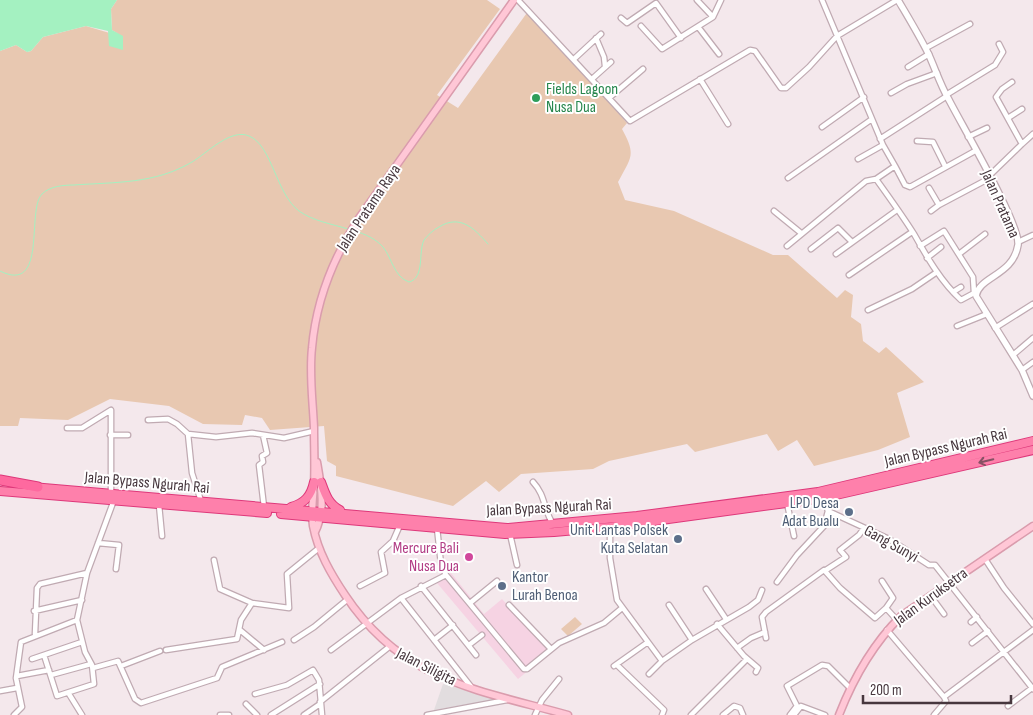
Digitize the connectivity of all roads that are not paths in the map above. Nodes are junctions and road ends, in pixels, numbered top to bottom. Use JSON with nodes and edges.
{"nodes":[{"id":1,"x":514,"y":0,"type":"edge"},
{"id":2,"x":519,"y":0,"type":"edge"},
{"id":3,"x":697,"y":0,"type":"edge"},
{"id":4,"x":720,"y":0,"type":"edge"},
{"id":5,"x":822,"y":0,"type":"edge"},
{"id":6,"x":897,"y":0,"type":"edge"},
{"id":7,"x":713,"y":17,"type":"junction"},
{"id":8,"x":621,"y":18,"type":"dead end"},
{"id":9,"x":970,"y":24,"type":"dead end"},
{"id":10,"x":641,"y":26,"type":"dead end"},
{"id":11,"x":698,"y":28,"type":"junction"},
{"id":12,"x":601,"y":34,"type":"dead end"},
{"id":13,"x":837,"y":36,"type":"junction"},
{"id":14,"x":596,"y":38,"type":"junction"},
{"id":15,"x":681,"y":38,"type":"junction"},
{"id":16,"x":1000,"y":44,"type":"dead end"},
{"id":17,"x":927,"y":51,"type":"junction"},
{"id":18,"x":719,"y":54,"type":"dead end"},
{"id":19,"x":574,"y":59,"type":"junction"},
{"id":20,"x":610,"y":62,"type":"dead end"},
{"id":21,"x":605,"y":66,"type":"junction"},
{"id":22,"x":908,"y":67,"type":"dead end"},
{"id":23,"x":644,"y":69,"type":"dead end"},
{"id":24,"x":937,"y":73,"type":"junction"},
{"id":25,"x":592,"y":79,"type":"junction"},
{"id":26,"x":700,"y":80,"type":"junction"},
{"id":27,"x":1012,"y":82,"type":"dead end"},
{"id":28,"x":891,"y":92,"type":"dead end"},
{"id":29,"x":946,"y":96,"type":"junction"},
{"id":30,"x":609,"y":98,"type":"junction"},
{"id":31,"x":864,"y":98,"type":"junction"},
{"id":32,"x":1022,"y":109,"type":"dead end"},
{"id":33,"x":1008,"y":118,"type":"junction"},
{"id":34,"x":872,"y":119,"type":"junction"},
{"id":35,"x":728,"y":124,"type":"dead end"},
{"id":36,"x":822,"y":127,"type":"dead end"},
{"id":37,"x":987,"y":128,"type":"dead end"},
{"id":38,"x":1033,"y":134,"type":"edge"},
{"id":39,"x":968,"y":137,"type":"junction"},
{"id":40,"x":880,"y":139,"type":"junction"},
{"id":41,"x":916,"y":141,"type":"dead end"},
{"id":42,"x":1022,"y":144,"type":"junction"},
{"id":43,"x":883,"y":146,"type":"junction"},
{"id":44,"x":975,"y":151,"type":"junction"},
{"id":45,"x":858,"y":159,"type":"dead end"},
{"id":46,"x":895,"y":166,"type":"junction"},
{"id":47,"x":946,"y":166,"type":"junction"},
{"id":48,"x":990,"y":177,"type":"junction"},
{"id":49,"x":788,"y":178,"type":"dead end"},
{"id":50,"x":876,"y":179,"type":"junction"},
{"id":51,"x":929,"y":188,"type":"dead end"},
{"id":52,"x":939,"y":205,"type":"junction"},
{"id":53,"x":898,"y":210,"type":"junction"},
{"id":54,"x":774,"y":211,"type":"dead end"},
{"id":55,"x":931,"y":211,"type":"dead end"},
{"id":56,"x":912,"y":232,"type":"junction"},
{"id":57,"x":801,"y":233,"type":"junction"},
{"id":58,"x":986,"y":234,"type":"dead end"},
{"id":59,"x":1033,"y":235,"type":"edge"},
{"id":60,"x":852,"y":242,"type":"junction"},
{"id":61,"x":1018,"y":242,"type":"junction"},
{"id":62,"x":787,"y":246,"type":"dead end"},
{"id":63,"x":920,"y":246,"type":"junction"},
{"id":64,"x":940,"y":248,"type":"dead end"},
{"id":65,"x":811,"y":249,"type":"dead end"},
{"id":66,"x":836,"y":254,"type":"dead end"},
{"id":67,"x":959,"y":254,"type":"junction"},
{"id":68,"x":926,"y":258,"type":"junction"},
{"id":69,"x":937,"y":272,"type":"junction"},
{"id":70,"x":849,"y":274,"type":"dead end"},
{"id":71,"x":961,"y":287,"type":"dead end"},
{"id":72,"x":953,"y":292,"type":"junction"},
{"id":73,"x":975,"y":293,"type":"junction"},
{"id":74,"x":1033,"y":304,"type":"edge"},
{"id":75,"x":868,"y":310,"type":"dead end"},
{"id":76,"x":987,"y":314,"type":"junction"},
{"id":77,"x":957,"y":326,"type":"dead end"},
{"id":78,"x":995,"y":328,"type":"junction"},
{"id":79,"x":1033,"y":338,"type":"edge"},
{"id":80,"x":1013,"y":355,"type":"junction"},
{"id":81,"x":1033,"y":362,"type":"edge"},
{"id":82,"x":1022,"y":370,"type":"junction"},
{"id":83,"x":1033,"y":392,"type":"edge"},
{"id":84,"x":148,"y":420,"type":"dead end"},
{"id":85,"x":67,"y":428,"type":"dead end"},
{"id":86,"x":314,"y":432,"type":"junction"},
{"id":87,"x":188,"y":434,"type":"junction"},
{"id":88,"x":110,"y":435,"type":"junction"},
{"id":89,"x":128,"y":435,"type":"dead end"},
{"id":90,"x":263,"y":435,"type":"junction"},
{"id":91,"x":1033,"y":441,"type":"edge"},
{"id":92,"x":1033,"y":450,"type":"edge"},
{"id":93,"x":0,"y":480,"type":"edge"},
{"id":94,"x":888,"y":480,"type":"junction"},
{"id":95,"x":317,"y":482,"type":"junction"},
{"id":96,"x":533,"y":482,"type":"dead end"},
{"id":97,"x":0,"y":484,"type":"edge"},
{"id":98,"x":38,"y":487,"type":"junction"},
{"id":99,"x":0,"y":491,"type":"edge"},
{"id":100,"x":823,"y":498,"type":"junction"},
{"id":101,"x":112,"y":500,"type":"junction"},
{"id":102,"x":201,"y":501,"type":"junction"},
{"id":103,"x":786,"y":503,"type":"junction"},
{"id":104,"x":159,"y":505,"type":"junction"},
{"id":105,"x":264,"y":508,"type":"junction"},
{"id":106,"x":284,"y":510,"type":"junction"},
{"id":107,"x":828,"y":512,"type":"junction"},
{"id":108,"x":345,"y":513,"type":"junction"},
{"id":109,"x":317,"y":514,"type":"junction"},
{"id":110,"x":400,"y":525,"type":"junction"},
{"id":111,"x":554,"y":525,"type":"junction"},
{"id":112,"x":1033,"y":526,"type":"edge"},
{"id":113,"x":610,"y":527,"type":"junction"},
{"id":114,"x":437,"y":528,"type":"junction"},
{"id":115,"x":864,"y":528,"type":"junction"},
{"id":116,"x":510,"y":534,"type":"junction"},
{"id":117,"x":162,"y":536,"type":"dead end"},
{"id":118,"x":794,"y":536,"type":"dead end"},
{"id":119,"x":98,"y":543,"type":"junction"},
{"id":120,"x":319,"y":548,"type":"junction"},
{"id":121,"x":985,"y":559,"type":"junction"},
{"id":122,"x":214,"y":560,"type":"dead end"},
{"id":123,"x":516,"y":565,"type":"dead end"},
{"id":124,"x":116,"y":569,"type":"dead end"},
{"id":125,"x":826,"y":570,"type":"junction"},
{"id":126,"x":87,"y":574,"type":"junction"},
{"id":127,"x":446,"y":575,"type":"junction"},
{"id":128,"x":498,"y":581,"type":"dead end"},
{"id":129,"x":882,"y":581,"type":"dead end"},
{"id":130,"x":950,"y":581,"type":"junction"},
{"id":131,"x":778,"y":582,"type":"dead end"},
{"id":132,"x":360,"y":586,"type":"dead end"},
{"id":133,"x":421,"y":586,"type":"junction"},
{"id":134,"x":706,"y":590,"type":"dead end"},
{"id":135,"x":762,"y":590,"type":"dead end"},
{"id":136,"x":930,"y":595,"type":"junction"},
{"id":137,"x":401,"y":598,"type":"junction"},
{"id":138,"x":348,"y":599,"type":"junction"},
{"id":139,"x":82,"y":600,"type":"junction"},
{"id":140,"x":252,"y":603,"type":"junction"},
{"id":141,"x":470,"y":603,"type":"junction"},
{"id":142,"x":509,"y":605,"type":"dead end"},
{"id":143,"x":669,"y":605,"type":"dead end"},
{"id":144,"x":622,"y":608,"type":"junction"},
{"id":145,"x":886,"y":608,"type":"junction"},
{"id":146,"x":34,"y":611,"type":"junction"},
{"id":147,"x":944,"y":614,"type":"dead end"},
{"id":148,"x":977,"y":617,"type":"junction"},
{"id":149,"x":726,"y":619,"type":"junction"},
{"id":150,"x":77,"y":620,"type":"junction"},
{"id":151,"x":897,"y":620,"type":"junction"},
{"id":152,"x":971,"y":622,"type":"dead end"},
{"id":153,"x":366,"y":623,"type":"junction"},
{"id":154,"x":717,"y":624,"type":"junction"},
{"id":155,"x":1033,"y":624,"type":"edge"},
{"id":156,"x":454,"y":625,"type":"junction"},
{"id":157,"x":240,"y":630,"type":"junction"},
{"id":158,"x":887,"y":630,"type":"junction"},
{"id":159,"x":1033,"y":630,"type":"edge"},
{"id":160,"x":988,"y":631,"type":"junction"},
{"id":161,"x":765,"y":632,"type":"junction"},
{"id":162,"x":35,"y":634,"type":"junction"},
{"id":163,"x":482,"y":635,"type":"dead end"},
{"id":164,"x":766,"y":638,"type":"dead end"},
{"id":165,"x":294,"y":640,"type":"dead end"},
{"id":166,"x":434,"y":640,"type":"junction"},
{"id":167,"x":692,"y":640,"type":"junction"},
{"id":168,"x":82,"y":642,"type":"junction"},
{"id":169,"x":282,"y":642,"type":"dead end"},
{"id":170,"x":648,"y":642,"type":"junction"},
{"id":171,"x":972,"y":643,"type":"dead end"},
{"id":172,"x":469,"y":645,"type":"junction"},
{"id":173,"x":389,"y":647,"type":"junction"},
{"id":174,"x":737,"y":648,"type":"junction"},
{"id":175,"x":551,"y":649,"type":"junction"},
{"id":176,"x":160,"y":650,"type":"dead end"},
{"id":177,"x":166,"y":650,"type":"dead end"},
{"id":178,"x":264,"y":650,"type":"junction"},
{"id":179,"x":331,"y":650,"type":"dead end"},
{"id":180,"x":1005,"y":652,"type":"junction"},
{"id":181,"x":44,"y":655,"type":"junction"},
{"id":182,"x":476,"y":655,"type":"dead end"},
{"id":183,"x":32,"y":659,"type":"dead end"},
{"id":184,"x":747,"y":659,"type":"junction"},
{"id":185,"x":662,"y":660,"type":"junction"},
{"id":186,"x":92,"y":666,"type":"junction"},
{"id":187,"x":121,"y":666,"type":"junction"},
{"id":188,"x":49,"y":670,"type":"junction"},
{"id":189,"x":756,"y":672,"type":"dead end"},
{"id":190,"x":649,"y":674,"type":"dead end"},
{"id":191,"x":51,"y":675,"type":"junction"},
{"id":192,"x":17,"y":676,"type":"junction"},
{"id":193,"x":559,"y":679,"type":"dead end"},
{"id":194,"x":320,"y":684,"type":"junction"},
{"id":195,"x":17,"y":688,"type":"junction"},
{"id":196,"x":850,"y":688,"type":"junction"},
{"id":197,"x":1032,"y":688,"type":"edge"},
{"id":198,"x":472,"y":689,"type":"junction"},
{"id":199,"x":0,"y":691,"type":"edge"},
{"id":200,"x":69,"y":694,"type":"junction"},
{"id":201,"x":255,"y":694,"type":"dead end"},
{"id":202,"x":944,"y":697,"type":"junction"},
{"id":203,"x":512,"y":700,"type":"junction"},
{"id":204,"x":320,"y":703,"type":"junction"},
{"id":205,"x":246,"y":704,"type":"dead end"},
{"id":206,"x":1008,"y":706,"type":"dead end"},
{"id":207,"x":539,"y":707,"type":"junction"},
{"id":208,"x":457,"y":708,"type":"junction"},
{"id":209,"x":14,"y":715,"type":"edge"},
{"id":210,"x":82,"y":715,"type":"edge"},
{"id":211,"x":220,"y":715,"type":"edge"},
{"id":212,"x":229,"y":715,"type":"edge"},
{"id":213,"x":257,"y":715,"type":"edge"},
{"id":214,"x":271,"y":715,"type":"edge"},
{"id":215,"x":304,"y":715,"type":"edge"},
{"id":216,"x":322,"y":715,"type":"edge"},
{"id":217,"x":427,"y":715,"type":"edge"},
{"id":218,"x":455,"y":715,"type":"edge"},
{"id":219,"x":535,"y":715,"type":"edge"},
{"id":220,"x":568,"y":715,"type":"edge"},
{"id":221,"x":662,"y":715,"type":"edge"},
{"id":222,"x":691,"y":715,"type":"edge"},
{"id":223,"x":723,"y":715,"type":"edge"},
{"id":224,"x":743,"y":715,"type":"edge"},
{"id":225,"x":790,"y":715,"type":"edge"},
{"id":226,"x":794,"y":715,"type":"edge"},
{"id":227,"x":825,"y":715,"type":"edge"},
{"id":228,"x":839,"y":715,"type":"edge"},
{"id":229,"x":934,"y":715,"type":"edge"}],
"edges":[{"from":1,"to":86,"type":"main road","name":"Jalan Pratama Raya"},
{"from":2,"to":19,"type":"street"},
{"from":3,"to":7,"type":"street"},
{"from":4,"to":7,"type":"street"},
{"from":5,"to":13,"type":"street"},
{"from":6,"to":13,"type":"street"},
{"from":6,"to":17,"type":"street","name":"Jalan Pratama"},
{"from":7,"to":11,"type":"street"},
{"from":8,"to":15,"type":"street"},
{"from":9,"to":17,"type":"street"},
{"from":10,"to":15,"type":"street"},
{"from":11,"to":15,"type":"street"},
{"from":11,"to":18,"type":"street"},
{"from":12,"to":14,"type":"street"},
{"from":13,"to":26,"type":"street"},
{"from":13,"to":31,"type":"street"},
{"from":14,"to":19,"type":"street"},
{"from":14,"to":21,"type":"street"},
{"from":16,"to":29,"type":"street"},
{"from":17,"to":22,"type":"street"},
{"from":17,"to":24,"type":"street","name":"Jalan Pratama"},
{"from":19,"to":25,"type":"street"},
{"from":20,"to":21,"type":"street"},
{"from":21,"to":25,"type":"street"},
{"from":23,"to":30,"type":"street"},
{"from":24,"to":28,"type":"street"},
{"from":24,"to":29,"type":"street","name":"Jalan Pratama"},
{"from":25,"to":30,"type":"street"},
{"from":26,"to":30,"type":"street"},
{"from":26,"to":35,"type":"street"},
{"from":27,"to":33,"type":"street"},
{"from":29,"to":39,"type":"street","name":"Jalan Pratama"},
{"from":29,"to":40,"type":"street"},
{"from":31,"to":34,"type":"street"},
{"from":31,"to":36,"type":"street"},
{"from":32,"to":33,"type":"street"},
{"from":33,"to":42,"type":"street"},
{"from":34,"to":40,"type":"street"},
{"from":34,"to":49,"type":"street"},
{"from":37,"to":39,"type":"street"},
{"from":38,"to":42,"type":"street"},
{"from":39,"to":44,"type":"street","name":"Jalan Pratama"},
{"from":40,"to":43,"type":"street"},
{"from":41,"to":47,"type":"street"},
{"from":42,"to":48,"type":"street"},
{"from":43,"to":45,"type":"street"},
{"from":43,"to":46,"type":"street"},
{"from":44,"to":47,"type":"street"},
{"from":44,"to":48,"type":"street","name":"Jalan Pratama"},
{"from":46,"to":47,"type":"street"},
{"from":46,"to":50,"type":"street"},
{"from":48,"to":52,"type":"street"},
{"from":48,"to":61,"type":"street","name":"Jalan Pratama"},
{"from":50,"to":53,"type":"street"},
{"from":50,"to":57,"type":"street"},
{"from":51,"to":52,"type":"street"},
{"from":52,"to":55,"type":"street"},
{"from":53,"to":56,"type":"street"},
{"from":53,"to":60,"type":"street"},
{"from":54,"to":57,"type":"street"},
{"from":56,"to":63,"type":"street"},
{"from":56,"to":70,"type":"street"},
{"from":57,"to":62,"type":"street"},
{"from":58,"to":67,"type":"street"},
{"from":59,"to":61,"type":"street"},
{"from":60,"to":65,"type":"street"},
{"from":60,"to":66,"type":"street"},
{"from":61,"to":73,"type":"street","name":"Jalan Pratama"},
{"from":63,"to":67,"type":"street"},
{"from":63,"to":68,"type":"street"},
{"from":64,"to":68,"type":"street"},
{"from":67,"to":73,"type":"street"},
{"from":68,"to":69,"type":"street"},
{"from":69,"to":72,"type":"street"},
{"from":69,"to":75,"type":"street"},
{"from":71,"to":72,"type":"street"},
{"from":72,"to":73,"type":"street"},
{"from":73,"to":76,"type":"street"},
{"from":74,"to":78,"type":"street"},
{"from":76,"to":77,"type":"street"},
{"from":76,"to":78,"type":"street"},
{"from":78,"to":80,"type":"street"},
{"from":79,"to":80,"type":"street"},
{"from":80,"to":82,"type":"street"},
{"from":81,"to":82,"type":"street"},
{"from":82,"to":83,"type":"street"},
{"from":84,"to":87,"type":"street"},
{"from":85,"to":88,"type":"street"},
{"from":86,"to":90,"type":"street"},
{"from":86,"to":95,"type":"main road","name":"Jalan Pratama Raya"},
{"from":87,"to":90,"type":"street"},
{"from":87,"to":102,"type":"street"},
{"from":88,"to":89,"type":"street"},
{"from":88,"to":101,"type":"street"},
{"from":90,"to":105,"type":"street"},
{"from":91,"to":94,"type":"highway","name":"Jalan Bypass Ngurah Rai"},
{"from":92,"to":94,"type":"highway","name":"Jalan Bypass Ngurah Rai","one_way":true},
{"from":93,"to":98,"type":"highway"},
{"from":94,"to":100,"type":"highway","name":"Jalan Bypass Ngurah Rai"},
{"from":94,"to":111,"type":"highway","name":"Jalan Bypass Ngurah Rai"},
{"from":95,"to":106,"type":"highway"},
{"from":95,"to":108,"type":"highway"},
{"from":95,"to":109,"type":"main road","name":"Jalan Pratama Raya"},
{"from":96,"to":111,"type":"street"},
{"from":97,"to":98,"type":"highway","name":"Jalan Bypass Ngurah Rai"},
{"from":98,"to":101,"type":"highway","name":"Jalan Bypass Ngurah Rai"},
{"from":99,"to":101,"type":"highway","name":"Jalan Bypass Ngurah Rai"},
{"from":100,"to":103,"type":"highway","name":"Jalan Bypass Ngurah Rai"},
{"from":100,"to":107,"type":"street"},
{"from":101,"to":102,"type":"highway","name":"Jalan Bypass Ngurah Rai"},
{"from":101,"to":104,"type":"highway","name":"Jalan Bypass Ngurah Rai"},
{"from":101,"to":119,"type":"street"},
{"from":102,"to":105,"type":"highway","name":"Jalan Bypass Ngurah Rai"},
{"from":103,"to":113,"type":"highway","name":"Jalan Bypass Ngurah Rai"},
{"from":103,"to":118,"type":"street"},
{"from":104,"to":109,"type":"highway","name":"Jalan Bypass Ngurah Rai"},
{"from":104,"to":117,"type":"street"},
{"from":105,"to":106,"type":"highway","name":"Jalan Bypass Ngurah Rai"},
{"from":106,"to":109,"type":"highway","name":"Jalan Bypass Ngurah Rai"},
{"from":107,"to":115,"type":"street","name":"Gang Sunyi"},
{"from":107,"to":131,"type":"street"},
{"from":108,"to":109,"type":"highway","name":"Jalan Bypass Ngurah Rai"},
{"from":108,"to":111,"type":"highway","name":"Jalan Bypass Ngurah Rai"},
{"from":109,"to":110,"type":"highway","name":"Jalan Bypass Ngurah Rai"},
{"from":109,"to":120,"type":"main road","name":"Jalan Siligita"},
{"from":110,"to":114,"type":"highway","name":"Jalan Bypass Ngurah Rai"},
{"from":110,"to":132,"type":"street"},
{"from":112,"to":121,"type":"main road","name":"Jalan Kuruksetra"},
{"from":113,"to":116,"type":"highway","name":"Jalan Bypass Ngurah Rai"},
{"from":113,"to":144,"type":"street"},
{"from":114,"to":116,"type":"highway","name":"Jalan Bypass Ngurah Rai"},
{"from":114,"to":127,"type":"street"},
{"from":115,"to":125,"type":"street"},
{"from":115,"to":130,"type":"street","name":"Gang Sunyi"},
{"from":116,"to":123,"type":"street"},
{"from":119,"to":124,"type":"street"},
{"from":119,"to":126,"type":"street"},
{"from":120,"to":138,"type":"main road","name":"Jalan Siligita"},
{"from":120,"to":140,"type":"street"},
{"from":121,"to":130,"type":"main road","name":"Jalan Kuruksetra"},
{"from":121,"to":155,"type":"street"},
{"from":122,"to":140,"type":"street"},
{"from":125,"to":145,"type":"street"},
{"from":125,"to":161,"type":"street"},
{"from":126,"to":139,"type":"street"},
{"from":126,"to":146,"type":"street"},
{"from":127,"to":133,"type":"street"},
{"from":127,"to":141,"type":"street"},
{"from":128,"to":141,"type":"street"},
{"from":129,"to":145,"type":"street"},
{"from":130,"to":136,"type":"main road","name":"Jalan Kuruksetra"},
{"from":130,"to":148,"type":"street","name":"Gang Sunyi"},
{"from":133,"to":137,"type":"street"},
{"from":133,"to":156,"type":"street"},
{"from":134,"to":149,"type":"street"},
{"from":135,"to":149,"type":"street"},
{"from":136,"to":147,"type":"street"},
{"from":136,"to":151,"type":"main road","name":"Jalan Kuruksetra"},
{"from":137,"to":153,"type":"street"},
{"from":137,"to":166,"type":"street"},
{"from":138,"to":153,"type":"main road","name":"Jalan Siligita"},
{"from":138,"to":165,"type":"street"},
{"from":139,"to":146,"type":"street"},
{"from":139,"to":150,"type":"street"},
{"from":140,"to":157,"type":"street"},
{"from":141,"to":175,"type":"street"},
{"from":142,"to":175,"type":"street"},
{"from":143,"to":167,"type":"street"},
{"from":144,"to":170,"type":"street"},
{"from":144,"to":175,"type":"street"},
{"from":145,"to":151,"type":"street"},
{"from":146,"to":162,"type":"street"},
{"from":148,"to":152,"type":"street"},
{"from":148,"to":160,"type":"street","name":"Gang Sunyi"},
{"from":149,"to":154,"type":"street"},
{"from":150,"to":162,"type":"street"},
{"from":150,"to":168,"type":"street"},
{"from":151,"to":158,"type":"main road","name":"Jalan Kuruksetra"},
{"from":153,"to":173,"type":"main road","name":"Jalan Siligita"},
{"from":153,"to":179,"type":"street"},
{"from":154,"to":167,"type":"street"},
{"from":154,"to":174,"type":"street"},
{"from":156,"to":166,"type":"street"},
{"from":156,"to":172,"type":"street"},
{"from":157,"to":177,"type":"street"},
{"from":157,"to":178,"type":"street"},
{"from":158,"to":196,"type":"main road","name":"Jalan Kuruksetra"},
{"from":158,"to":202,"type":"street"},
{"from":159,"to":180,"type":"street"},
{"from":160,"to":171,"type":"street"},
{"from":160,"to":180,"type":"street","name":"Gang Sunyi"},
{"from":161,"to":164,"type":"street"},
{"from":161,"to":174,"type":"street"},
{"from":162,"to":192,"type":"street"},
{"from":163,"to":172,"type":"street"},
{"from":166,"to":198,"type":"street"},
{"from":167,"to":185,"type":"street"},
{"from":168,"to":181,"type":"street"},
{"from":168,"to":186,"type":"street"},
{"from":169,"to":178,"type":"street"},
{"from":170,"to":185,"type":"street"},
{"from":170,"to":221,"type":"street"},
{"from":172,"to":182,"type":"street"},
{"from":173,"to":198,"type":"main road","name":"Jalan Siligita"},
{"from":173,"to":204,"type":"street"},
{"from":174,"to":184,"type":"street"},
{"from":176,"to":187,"type":"street"},
{"from":178,"to":187,"type":"street"},
{"from":180,"to":197,"type":"street","name":"Gang Sunyi"},
{"from":180,"to":202,"type":"street"},
{"from":181,"to":183,"type":"street"},
{"from":181,"to":188,"type":"street"},
{"from":184,"to":189,"type":"street"},
{"from":184,"to":222,"type":"street"},
{"from":185,"to":190,"type":"street"},
{"from":186,"to":187,"type":"street"},
{"from":186,"to":191,"type":"street"},
{"from":186,"to":200,"type":"street"},
{"from":188,"to":191,"type":"street"},
{"from":188,"to":192,"type":"street"},
{"from":191,"to":200,"type":"street"},
{"from":192,"to":195,"type":"street"},
{"from":193,"to":207,"type":"street"},
{"from":194,"to":201,"type":"street"},
{"from":194,"to":204,"type":"street"},
{"from":194,"to":214,"type":"street"},
{"from":195,"to":199,"type":"street"},
{"from":195,"to":209,"type":"street"},
{"from":196,"to":225,"type":"street"},
{"from":196,"to":228,"type":"main road","name":"Jalan Kuruksetra"},
{"from":197,"to":206,"type":"street"},
{"from":198,"to":203,"type":"main road","name":"Jalan Siligita"},
{"from":200,"to":210,"type":"street"},
{"from":202,"to":229,"type":"street"},
{"from":203,"to":207,"type":"main road","name":"Jalan Siligita"},
{"from":203,"to":208,"type":"street"},
{"from":204,"to":215,"type":"street"},
{"from":204,"to":216,"type":"street"},
{"from":205,"to":213,"type":"street"},
{"from":207,"to":219,"type":"street"},
{"from":207,"to":220,"type":"main road","name":"Jalan Siligita"},
{"from":208,"to":217,"type":"street"},
{"from":208,"to":218,"type":"street"},
{"from":211,"to":212,"type":"street"},
{"from":223,"to":224,"type":"street"},
{"from":226,"to":227,"type":"street"}]}
